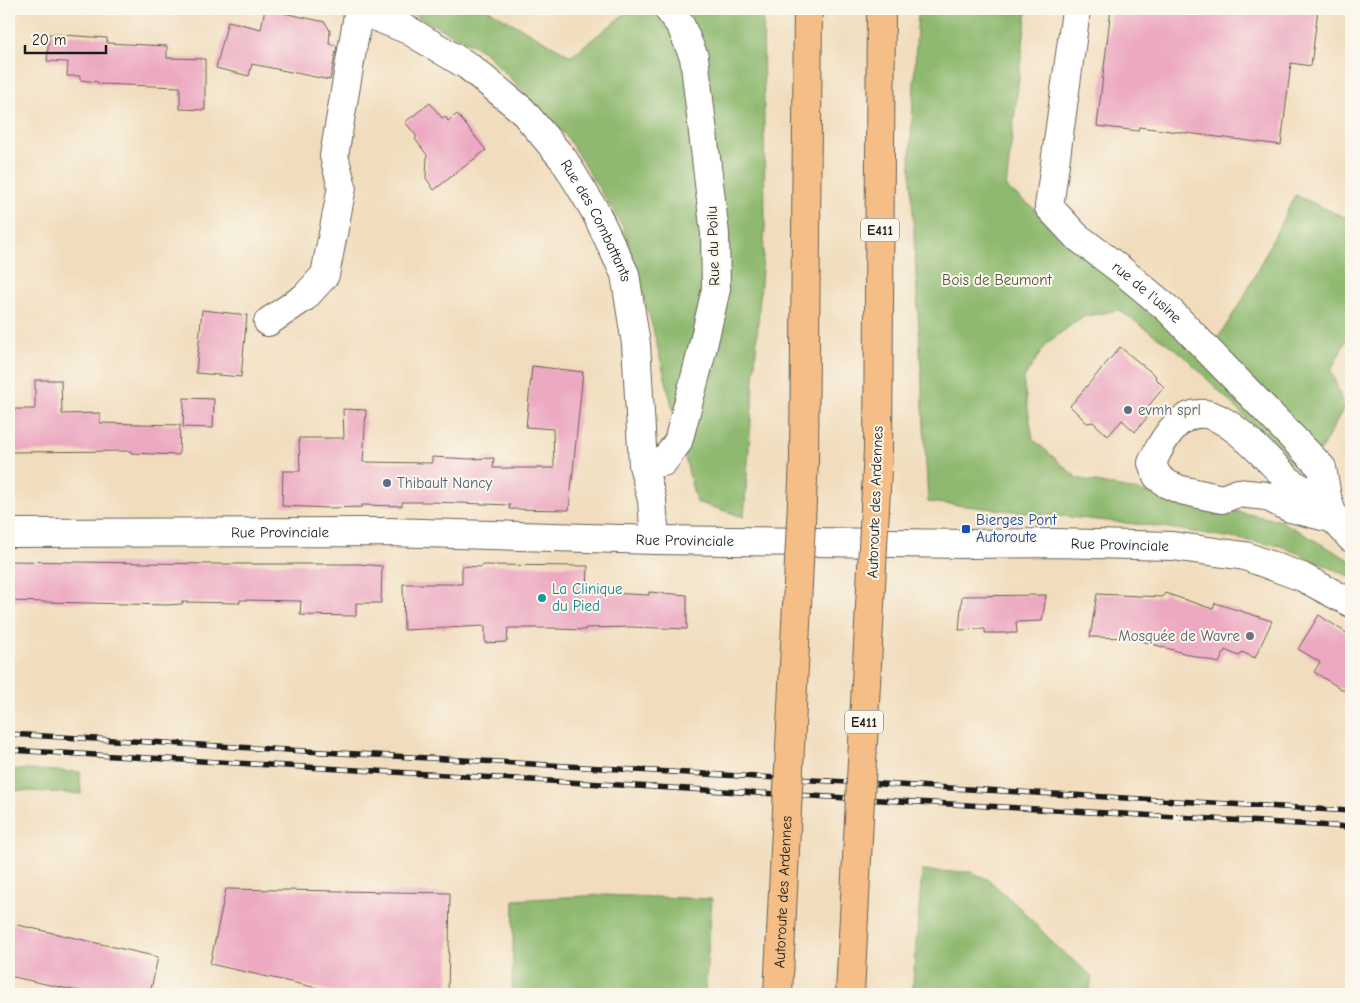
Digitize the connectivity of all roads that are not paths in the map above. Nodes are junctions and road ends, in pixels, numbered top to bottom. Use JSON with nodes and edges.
{"nodes":[{"id":1,"x":358,"y":9,"type":"edge"},
{"id":2,"x":668,"y":9,"type":"edge"},
{"id":3,"x":808,"y":9,"type":"edge"},
{"id":4,"x":881,"y":9,"type":"edge"},
{"id":5,"x":1076,"y":11,"type":"dead end"},
{"id":6,"x":268,"y":322,"type":"dead end"},
{"id":7,"x":643,"y":465,"type":"junction"},
{"id":8,"x":1338,"y":518,"type":"edge"},
{"id":9,"x":9,"y":533,"type":"edge"},
{"id":10,"x":655,"y":540,"type":"junction"},
{"id":11,"x":1351,"y":603,"type":"edge"},
{"id":12,"x":778,"y":994,"type":"edge"},
{"id":13,"x":850,"y":994,"type":"edge"}],
"edges":[{"from":1,"to":6,"type":"street"},
{"from":1,"to":7,"type":"street","name":"Rue des Combattants"},
{"from":2,"to":7,"type":"street","name":"Rue du Poilu"},
{"from":3,"to":12,"type":"highway","name":"Autoroute des Ardennes","bridge":true},
{"from":4,"to":13,"type":"highway","name":"Autoroute des Ardennes","number":"E411","bridge":true},
{"from":5,"to":8,"type":"street","name":"rue de l'usine"},
{"from":7,"to":10,"type":"street","name":"Rue des Combattants"},
{"from":8,"to":8,"type":"street"},
{"from":9,"to":10,"type":"street","name":"Rue Provinciale"},
{"from":10,"to":11,"type":"street","name":"Rue Provinciale"}]}
